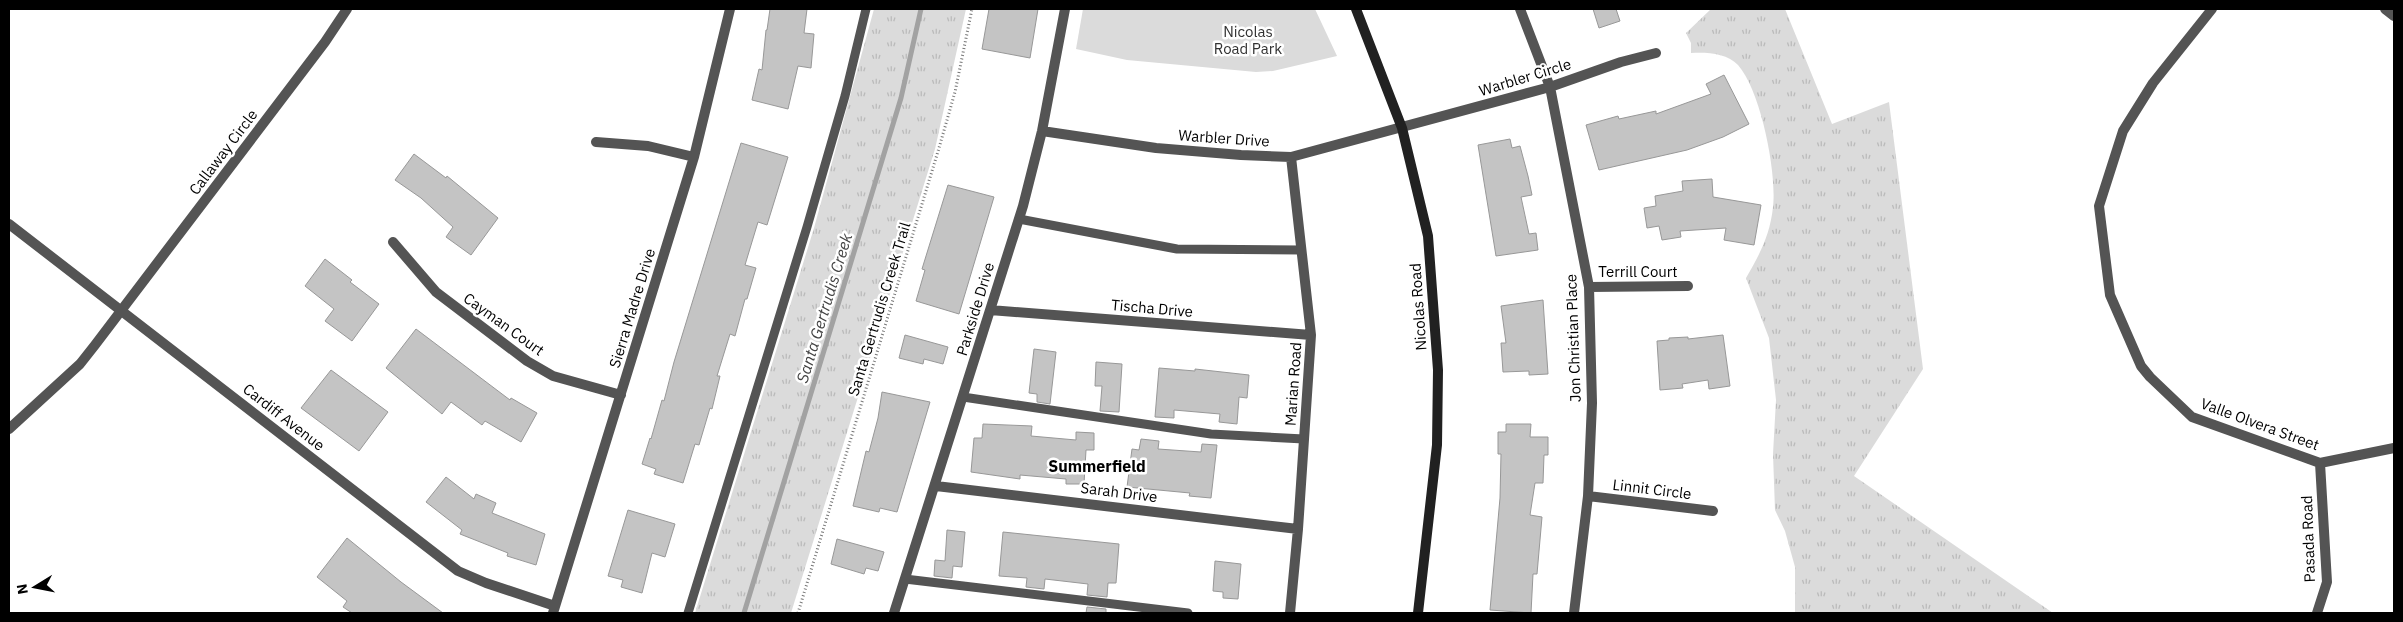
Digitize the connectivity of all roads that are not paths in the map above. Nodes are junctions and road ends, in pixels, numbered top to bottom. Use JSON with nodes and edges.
{"nodes":[{"id":1,"x":347,"y":9,"type":"edge"},
{"id":2,"x":730,"y":9,"type":"edge"},
{"id":3,"x":866,"y":9,"type":"edge"},
{"id":4,"x":1064,"y":9,"type":"edge"},
{"id":5,"x":1356,"y":9,"type":"edge"},
{"id":6,"x":1520,"y":9,"type":"edge"},
{"id":7,"x":2212,"y":9,"type":"edge"},
{"id":8,"x":2385,"y":9,"type":"edge"},
{"id":9,"x":2394,"y":16,"type":"edge"},
{"id":10,"x":1656,"y":53,"type":"dead end"},
{"id":11,"x":1550,"y":87,"type":"junction"},
{"id":12,"x":1402,"y":128,"type":"junction"},
{"id":13,"x":1042,"y":131,"type":"junction"},
{"id":14,"x":596,"y":142,"type":"dead end"},
{"id":15,"x":694,"y":157,"type":"junction"},
{"id":16,"x":1291,"y":157,"type":"junction"},
{"id":17,"x":1019,"y":219,"type":"junction"},
{"id":18,"x":9,"y":224,"type":"edge"},
{"id":19,"x":393,"y":242,"type":"dead end"},
{"id":20,"x":1301,"y":250,"type":"junction"},
{"id":21,"x":1688,"y":286,"type":"dead end"},
{"id":22,"x":1589,"y":287,"type":"junction"},
{"id":23,"x":990,"y":310,"type":"junction"},
{"id":24,"x":121,"y":311,"type":"junction"},
{"id":25,"x":1311,"y":336,"type":"junction"},
{"id":26,"x":621,"y":395,"type":"junction"},
{"id":27,"x":963,"y":397,"type":"junction"},
{"id":28,"x":9,"y":429,"type":"edge"},
{"id":29,"x":1304,"y":439,"type":"junction"},
{"id":30,"x":2394,"y":448,"type":"edge"},
{"id":31,"x":2320,"y":462,"type":"junction"},
{"id":32,"x":936,"y":486,"type":"junction"},
{"id":33,"x":1588,"y":496,"type":"junction"},
{"id":34,"x":1712,"y":511,"type":"dead end"},
{"id":35,"x":1298,"y":529,"type":"junction"},
{"id":36,"x":905,"y":579,"type":"junction"},
{"id":37,"x":554,"y":609,"type":"edge"},
{"id":38,"x":688,"y":613,"type":"edge"},
{"id":39,"x":894,"y":613,"type":"edge"},
{"id":40,"x":1188,"y":613,"type":"edge"},
{"id":41,"x":1290,"y":613,"type":"edge"},
{"id":42,"x":1418,"y":613,"type":"edge"},
{"id":43,"x":1574,"y":613,"type":"edge"},
{"id":44,"x":2317,"y":613,"type":"edge"}],
"edges":[{"from":1,"to":24,"type":"street","name":"Callaway Circle"},
{"from":2,"to":15,"type":"street","name":"Sierra Madre Drive"},
{"from":3,"to":38,"type":"lane"},
{"from":4,"to":13,"type":"street","name":"Parkside Drive"},
{"from":5,"to":12,"type":"main road","name":"Nicolas Road"},
{"from":6,"to":11,"type":"street","name":"Jon Christian Place"},
{"from":7,"to":31,"type":"street","name":"Valle Olvera Street"},
{"from":8,"to":9,"type":"street"},
{"from":10,"to":11,"type":"street","name":"Warbler Circle"},
{"from":11,"to":12,"type":"street","name":"Warbler Circle"},
{"from":11,"to":22,"type":"street","name":"Jon Christian Place"},
{"from":12,"to":16,"type":"street","name":"Warbler Drive"},
{"from":12,"to":42,"type":"main road","name":"Nicolas Road"},
{"from":13,"to":16,"type":"street","name":"Warbler Drive"},
{"from":13,"to":17,"type":"street","name":"Parkside Drive"},
{"from":14,"to":15,"type":"street"},
{"from":15,"to":26,"type":"street","name":"Sierra Madre Drive"},
{"from":16,"to":20,"type":"street","name":"Marian Road"},
{"from":17,"to":20,"type":"lane"},
{"from":17,"to":23,"type":"street","name":"Parkside Drive"},
{"from":18,"to":24,"type":"street","name":"Cardiff Avenue"},
{"from":19,"to":26,"type":"street","name":"Cayman Court"},
{"from":20,"to":25,"type":"street","name":"Marian Road"},
{"from":21,"to":22,"type":"street","name":"Terrill Court"},
{"from":22,"to":33,"type":"street","name":"Jon Christian Place"},
{"from":23,"to":25,"type":"street","name":"Tischa Drive"},
{"from":23,"to":27,"type":"street","name":"Parkside Drive"},
{"from":24,"to":28,"type":"street","name":"Callaway Circle"},
{"from":24,"to":37,"type":"street","name":"Cardiff Avenue"},
{"from":25,"to":29,"type":"street","name":"Marian Road"},
{"from":26,"to":37,"type":"street","name":"Sierra Madre Drive"},
{"from":27,"to":29,"type":"lane"},
{"from":27,"to":32,"type":"street","name":"Parkside Drive"},
{"from":29,"to":35,"type":"street","name":"Marian Road"},
{"from":30,"to":31,"type":"street","name":"Valle Olvera Street"},
{"from":31,"to":44,"type":"street","name":"Pasada Road"},
{"from":32,"to":35,"type":"street","name":"Sarah Drive"},
{"from":32,"to":36,"type":"street","name":"Parkside Drive"},
{"from":33,"to":34,"type":"street","name":"Linnit Circle"},
{"from":33,"to":43,"type":"street","name":"Jon Christian Place"},
{"from":35,"to":41,"type":"street","name":"Marian Road"},
{"from":36,"to":39,"type":"street","name":"Parkside Drive"},
{"from":36,"to":40,"type":"lane"}]}
